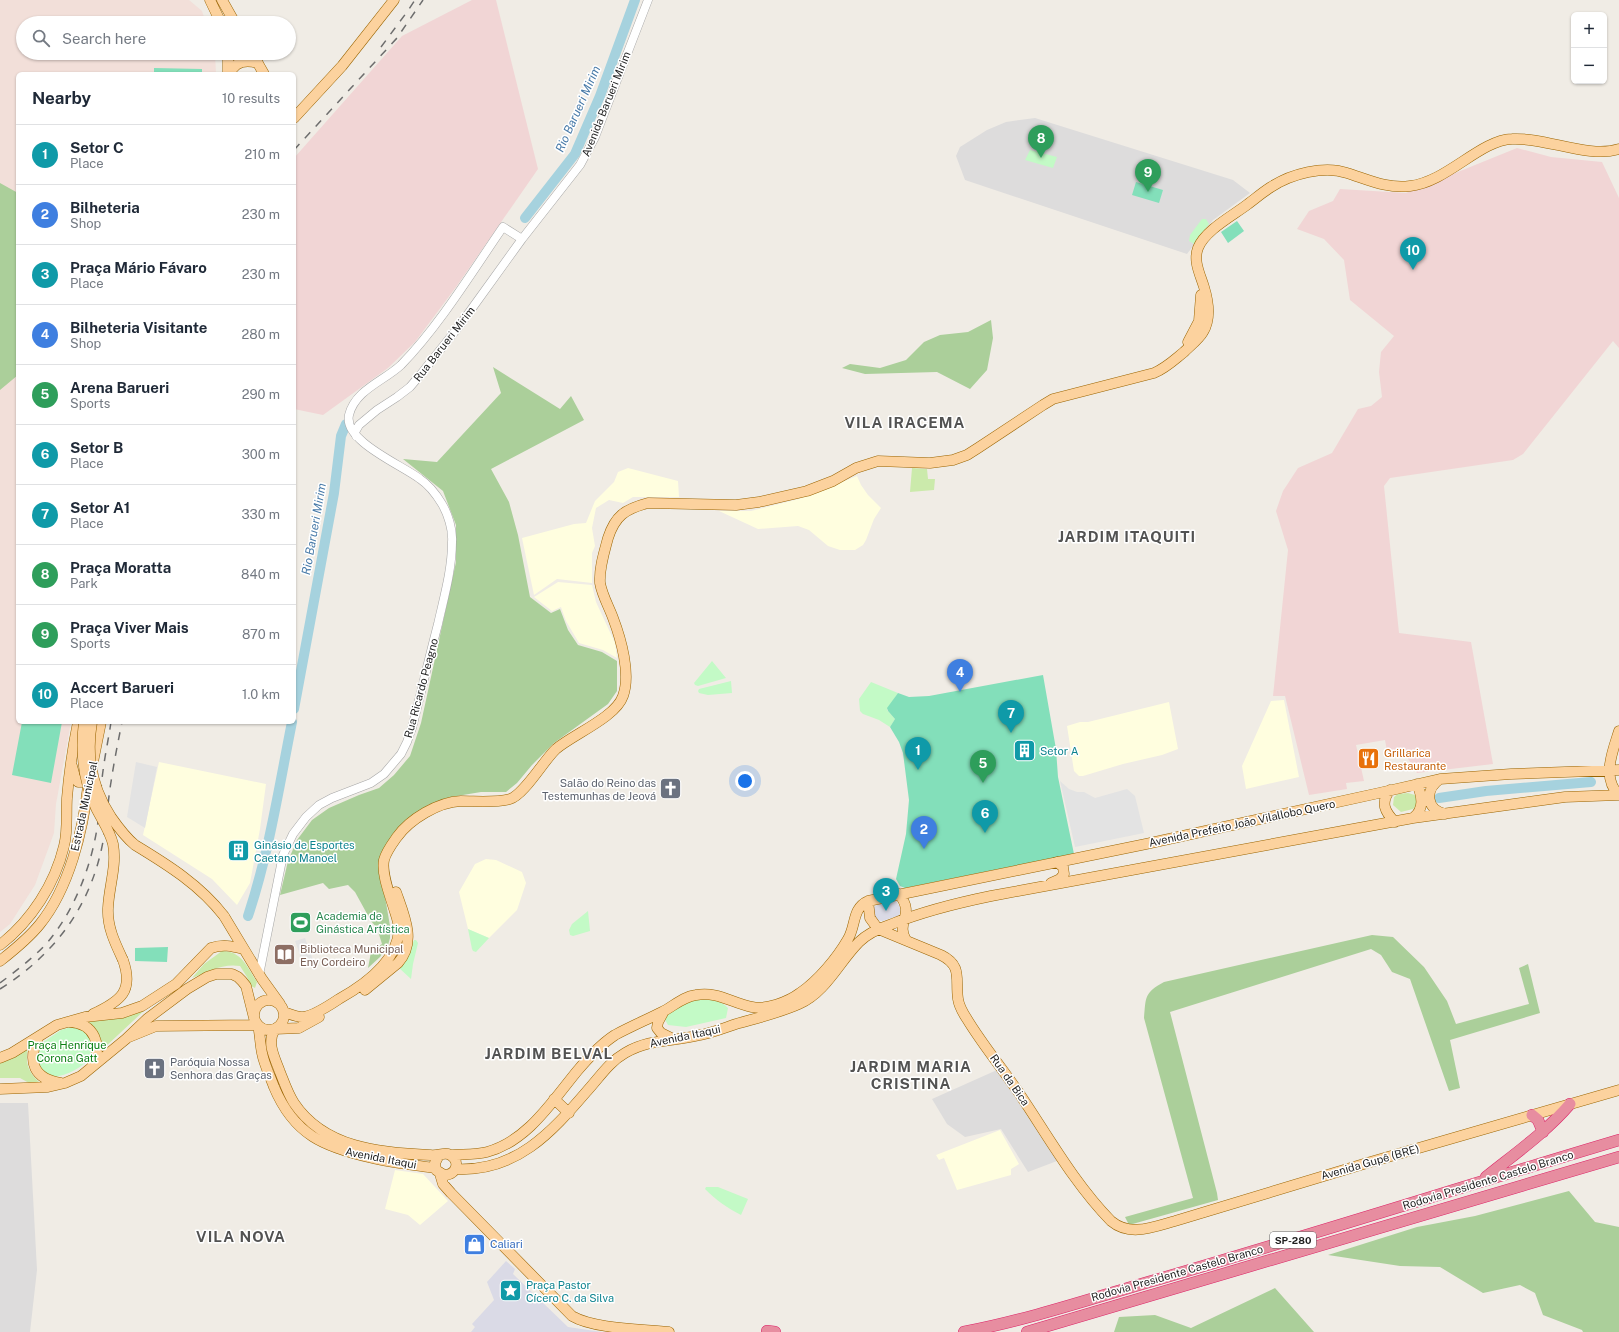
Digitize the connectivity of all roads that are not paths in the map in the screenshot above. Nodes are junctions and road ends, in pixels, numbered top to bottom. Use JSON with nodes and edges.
{"nodes":[{"id":1,"x":210,"y":0,"type":"edge"},
{"id":2,"x":222,"y":0,"type":"edge"},
{"id":3,"x":394,"y":0,"type":"edge"},
{"id":4,"x":648,"y":0,"type":"edge"},
{"id":5,"x":218,"y":16,"type":"edge"},
{"id":6,"x":231,"y":16,"type":"edge"},
{"id":7,"x":228,"y":60,"type":"edge"},
{"id":8,"x":258,"y":62,"type":"joint"},
{"id":9,"x":229,"y":72,"type":"edge"},
{"id":10,"x":230,"y":72,"type":"edge"},
{"id":11,"x":263,"y":72,"type":"edge"},
{"id":12,"x":296,"y":116,"type":"edge"},
{"id":13,"x":1619,"y":149,"type":"edge"},
{"id":14,"x":522,"y":239,"type":"junction"},
{"id":15,"x":356,"y":436,"type":"junction"},
{"id":16,"x":78,"y":724,"type":"edge"},
{"id":17,"x":84,"y":724,"type":"edge"},
{"id":18,"x":92,"y":724,"type":"edge"},
{"id":19,"x":101,"y":724,"type":"edge"},
{"id":20,"x":1619,"y":731,"type":"edge"},
{"id":21,"x":72,"y":760,"type":"junction"},
{"id":22,"x":1614,"y":770,"type":"edge"},
{"id":23,"x":90,"y":777,"type":"junction"},
{"id":24,"x":1440,"y":779,"type":"junction"},
{"id":25,"x":1417,"y":784,"type":"junction"},
{"id":26,"x":1404,"y":787,"type":"junction"},
{"id":27,"x":1390,"y":790,"type":"junction"},
{"id":28,"x":1619,"y":795,"type":"edge"},
{"id":29,"x":1422,"y":800,"type":"junction"},
{"id":30,"x":468,"y":802,"type":"junction"},
{"id":31,"x":1445,"y":814,"type":"junction"},
{"id":32,"x":1413,"y":818,"type":"junction"},
{"id":33,"x":1395,"y":822,"type":"junction"},
{"id":34,"x":1057,"y":862,"type":"junction"},
{"id":35,"x":1046,"y":887,"type":"junction"},
{"id":36,"x":899,"y":894,"type":"junction"},
{"id":37,"x":868,"y":901,"type":"junction"},
{"id":38,"x":906,"y":918,"type":"junction"},
{"id":39,"x":878,"y":929,"type":"junction"},
{"id":40,"x":906,"y":940,"type":"junction"},
{"id":41,"x":0,"y":945,"type":"edge"},
{"id":42,"x":265,"y":948,"type":"junction"},
{"id":43,"x":245,"y":952,"type":"junction"},
{"id":44,"x":0,"y":961,"type":"edge"},
{"id":45,"x":261,"y":977,"type":"junction"},
{"id":46,"x":246,"y":986,"type":"junction"},
{"id":47,"x":742,"y":1004,"type":"junction"},
{"id":48,"x":282,"y":1008,"type":"junction"},
{"id":49,"x":664,"y":1011,"type":"junction"},
{"id":50,"x":85,"y":1018,"type":"junction"},
{"id":51,"x":67,"y":1021,"type":"junction"},
{"id":52,"x":256,"y":1022,"type":"junction"},
{"id":53,"x":736,"y":1024,"type":"junction"},
{"id":54,"x":274,"y":1029,"type":"junction"},
{"id":55,"x":129,"y":1037,"type":"junction"},
{"id":56,"x":38,"y":1038,"type":"junction"},
{"id":57,"x":673,"y":1039,"type":"junction"},
{"id":58,"x":0,"y":1058,"type":"edge"},
{"id":59,"x":91,"y":1068,"type":"junction"},
{"id":60,"x":65,"y":1083,"type":"junction"},
{"id":61,"x":0,"y":1089,"type":"edge"},
{"id":62,"x":1619,"y":1090,"type":"edge"},
{"id":63,"x":552,"y":1101,"type":"junction"},
{"id":64,"x":1570,"y":1104,"type":"junction"},
{"id":65,"x":566,"y":1115,"type":"junction"},
{"id":66,"x":1532,"y":1115,"type":"junction"},
{"id":67,"x":1543,"y":1132,"type":"junction"},
{"id":68,"x":1619,"y":1140,"type":"edge"},
{"id":69,"x":451,"y":1155,"type":"junction"},
{"id":70,"x":439,"y":1156,"type":"junction"},
{"id":71,"x":1619,"y":1157,"type":"edge"},
{"id":72,"x":455,"y":1170,"type":"junction"},
{"id":73,"x":438,"y":1171,"type":"junction"},
{"id":74,"x":1481,"y":1181,"type":"junction"},
{"id":75,"x":451,"y":1193,"type":"junction"},
{"id":76,"x":1121,"y":1228,"type":"joint"},
{"id":77,"x":669,"y":1332,"type":"edge"},
{"id":78,"x":964,"y":1332,"type":"edge"},
{"id":79,"x":1027,"y":1332,"type":"edge"}],
"edges":[{"from":1,"to":5,"type":"main road"},
{"from":2,"to":6,"type":"main road"},
{"from":3,"to":12,"type":"main road"},
{"from":4,"to":14,"type":"street","name":"Avenida Barueri Mirim"},
{"from":7,"to":9,"type":"main road"},
{"from":8,"to":10,"type":"main road"},
{"from":8,"to":11,"type":"main road"},
{"from":13,"to":30,"type":"main road"},
{"from":14,"to":15,"type":"street","name":"Rua Barueri Mirim"},
{"from":14,"to":15,"type":"street"},
{"from":15,"to":42,"type":"street","name":"Rua Ricardo Peagno"},
{"from":16,"to":21,"type":"main road"},
{"from":17,"to":50,"type":"main road","bridge":true},
{"from":18,"to":43,"type":"main road","bridge":true},
{"from":19,"to":23,"type":"main road","name":"Estrada Municipal"},
{"from":20,"to":22,"type":"main road"},
{"from":21,"to":23,"type":"main road"},
{"from":21,"to":41,"type":"main road"},
{"from":22,"to":24,"type":"main road","name":"Avenida Prefeito João Vilallobo Quero"},
{"from":22,"to":28,"type":"main road"},
{"from":23,"to":44,"type":"main road","name":"Estrada Municipal"},
{"from":24,"to":25,"type":"main road","name":"Avenida Prefeito João Vilallobo Quero"},
{"from":24,"to":31,"type":"main road"},
{"from":25,"to":26,"type":"main road","name":"Avenida Prefeito João Vilallobo Quero"},
{"from":25,"to":29,"type":"main road"},
{"from":26,"to":27,"type":"main road","name":"Avenida Prefeito João Vilallobo Quero"},
{"from":26,"to":29,"type":"main road"},
{"from":27,"to":33,"type":"main road"},
{"from":27,"to":34,"type":"main road","name":"Avenida Prefeito João Vilallobo Quero"},
{"from":28,"to":31,"type":"main road"},
{"from":29,"to":32,"type":"main road"},
{"from":30,"to":48,"type":"main road"},
{"from":30,"to":54,"type":"main road"},
{"from":31,"to":32,"type":"main road"},
{"from":32,"to":33,"type":"main road"},
{"from":33,"to":35,"type":"main road"},
{"from":34,"to":35,"type":"main road"},
{"from":34,"to":36,"type":"main road","name":"Avenida Prefeito João Vilallobo Quero"},
{"from":35,"to":38,"type":"main road"},
{"from":36,"to":37,"type":"main road","name":"Avenida Prefeito João Vilallobo Quero"},
{"from":36,"to":38,"type":"main road"},
{"from":37,"to":39,"type":"main road"},
{"from":37,"to":47,"type":"main road","name":"Avenida Itaqui"},
{"from":38,"to":39,"type":"main road"},
{"from":38,"to":40,"type":"main road"},
{"from":39,"to":40,"type":"main road","name":"Rua da Bica"},
{"from":39,"to":53,"type":"main road","name":"Avenida Itaqui"},
{"from":40,"to":76,"type":"main road","name":"Rua da Bica"},
{"from":42,"to":43,"type":"street"},
{"from":42,"to":45,"type":"street","name":"Rua Ricardo Peagno"},
{"from":43,"to":45,"type":"main road"},
{"from":43,"to":50,"type":"main road"},
{"from":45,"to":46,"type":"main road"},
{"from":45,"to":48,"type":"main road"},
{"from":46,"to":52,"type":"main road","name":"Avenida Itaqui"},
{"from":46,"to":55,"type":"main road"},
{"from":47,"to":49,"type":"main road","name":"Avenida Itaqui"},
{"from":47,"to":53,"type":"main road"},
{"from":48,"to":52,"type":"main road"},
{"from":48,"to":54,"type":"main road"},
{"from":49,"to":57,"type":"main road"},
{"from":49,"to":63,"type":"main road","name":"Avenida Itaqui"},
{"from":50,"to":51,"type":"main road"},
{"from":51,"to":56,"type":"main road"},
{"from":51,"to":59,"type":"main road"},
{"from":52,"to":54,"type":"main road"},
{"from":52,"to":55,"type":"main road"},
{"from":52,"to":73,"type":"main road","name":"Avenida Itaqui"},
{"from":53,"to":57,"type":"main road","name":"Avenida Itaqui"},
{"from":54,"to":70,"type":"main road","name":"Avenida Itaqui"},
{"from":55,"to":59,"type":"main road"},
{"from":56,"to":58,"type":"main road"},
{"from":56,"to":60,"type":"main road"},
{"from":57,"to":65,"type":"main road","name":"Avenida Itaqui"},
{"from":59,"to":60,"type":"main road"},
{"from":60,"to":61,"type":"main road"},
{"from":62,"to":64,"type":"main road","name":"Avenida Gupê (BRE)"},
{"from":63,"to":65,"type":"main road"},
{"from":63,"to":69,"type":"main road","name":"Avenida Itaqui"},
{"from":64,"to":66,"type":"main road","name":"Avenida Gupê (BRE)"},
{"from":64,"to":67,"type":"highway"},
{"from":65,"to":72,"type":"main road","name":"Avenida Itaqui"},
{"from":66,"to":67,"type":"highway"},
{"from":66,"to":76,"type":"main road","name":"Avenida Gupê (BRE)"},
{"from":67,"to":74,"type":"highway"},
{"from":68,"to":74,"type":"highway","name":"Rodovia Presidente Castelo Branco","number":"SP-280"},
{"from":69,"to":70,"type":"main road"},
{"from":69,"to":72,"type":"main road"},
{"from":70,"to":73,"type":"main road"},
{"from":71,"to":79,"type":"highway","name":"Rodovia Presidente Castelo Branco","number":"SP-280"},
{"from":72,"to":73,"type":"main road"},
{"from":72,"to":75,"type":"main road"},
{"from":73,"to":75,"type":"main road"},
{"from":74,"to":78,"type":"highway","name":"Rodovia Presidente Castelo Branco","number":"SP-280"},
{"from":75,"to":77,"type":"main road"}]}
